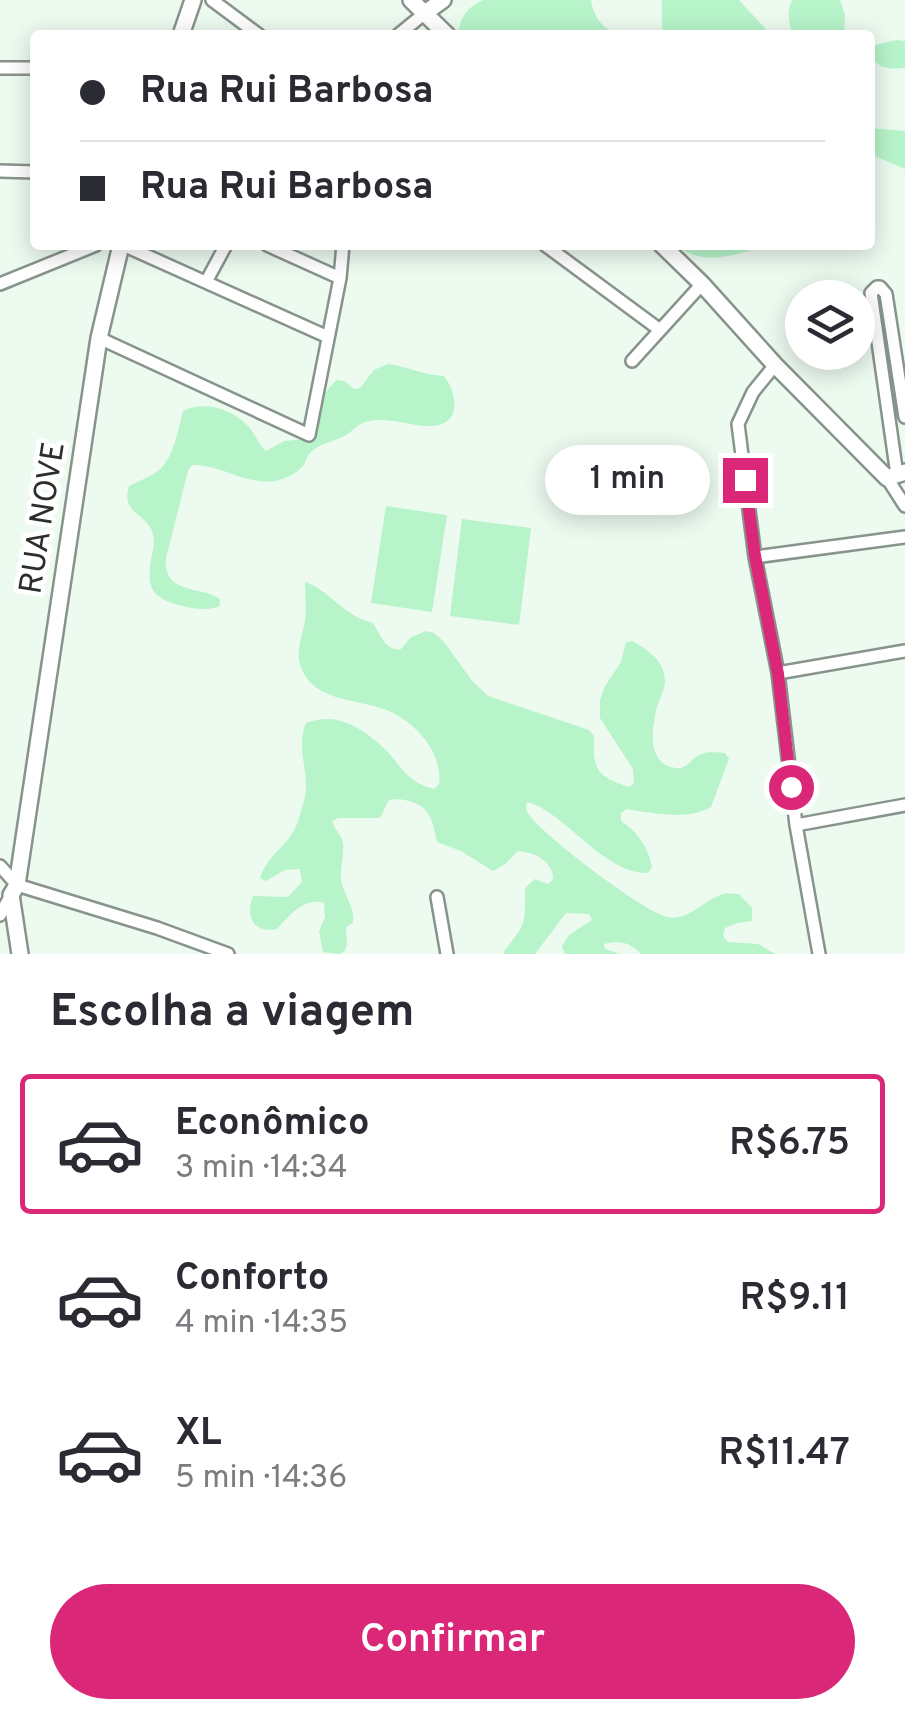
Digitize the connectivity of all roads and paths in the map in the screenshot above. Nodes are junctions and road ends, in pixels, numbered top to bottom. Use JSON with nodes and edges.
{"nodes":[{"id":1,"x":193,"y":0,"type":"edge"},
{"id":2,"x":212,"y":0,"type":"edge"},
{"id":3,"x":411,"y":0,"type":"edge"},
{"id":4,"x":444,"y":0,"type":"edge"},
{"id":5,"x":425,"y":13,"type":"junction"},
{"id":6,"x":183,"y":30,"type":"edge"},
{"id":7,"x":253,"y":30,"type":"edge"},
{"id":8,"x":404,"y":30,"type":"edge"},
{"id":9,"x":443,"y":30,"type":"edge"},
{"id":10,"x":0,"y":68,"type":"edge"},
{"id":11,"x":30,"y":68,"type":"edge"},
{"id":12,"x":0,"y":172,"type":"edge"},
{"id":13,"x":30,"y":172,"type":"edge"},
{"id":14,"x":84,"y":250,"type":"edge"},
{"id":15,"x":121,"y":250,"type":"edge"},
{"id":16,"x":133,"y":250,"type":"edge"},
{"id":17,"x":223,"y":250,"type":"edge"},
{"id":18,"x":277,"y":250,"type":"edge"},
{"id":19,"x":343,"y":250,"type":"edge"},
{"id":20,"x":552,"y":250,"type":"edge"},
{"id":21,"x":667,"y":250,"type":"edge"},
{"id":22,"x":340,"y":278,"type":"junction"},
{"id":23,"x":206,"y":282,"type":"junction"},
{"id":24,"x":0,"y":284,"type":"edge"},
{"id":25,"x":702,"y":284,"type":"junction"},
{"id":26,"x":660,"y":330,"type":"junction"},
{"id":27,"x":328,"y":337,"type":"junction"},
{"id":28,"x":99,"y":338,"type":"junction"},
{"id":29,"x":632,"y":362,"type":"dead end"},
{"id":30,"x":775,"y":365,"type":"junction"},
{"id":31,"x":905,"y":417,"type":"edge"},
{"id":32,"x":896,"y":475,"type":"edge"},
{"id":33,"x":905,"y":506,"type":"edge"},
{"id":34,"x":905,"y":537,"type":"edge"},
{"id":35,"x":755,"y":556,"type":"junction"},
{"id":36,"x":905,"y":651,"type":"edge"},
{"id":37,"x":778,"y":674,"type":"junction"},
{"id":38,"x":905,"y":805,"type":"edge"},
{"id":39,"x":796,"y":825,"type":"junction"},
{"id":40,"x":0,"y":866,"type":"edge"},
{"id":41,"x":14,"y":890,"type":"junction"},
{"id":42,"x":437,"y":897,"type":"dead end"},
{"id":43,"x":0,"y":915,"type":"edge"},
{"id":44,"x":20,"y":954,"type":"edge"},
{"id":45,"x":228,"y":954,"type":"edge"},
{"id":46,"x":447,"y":954,"type":"edge"},
{"id":47,"x":819,"y":954,"type":"edge"}],
"edges":[{"from":1,"to":6,"type":"street"},
{"from":2,"to":7,"type":"street"},
{"from":3,"to":5,"type":"street"},
{"from":4,"to":5,"type":"street"},
{"from":5,"to":8,"type":"street"},
{"from":5,"to":9,"type":"street"},
{"from":10,"to":11,"type":"street"},
{"from":12,"to":13,"type":"street"},
{"from":14,"to":24,"type":"street"},
{"from":15,"to":28,"type":"street","name":"RUA NOVE"},
{"from":16,"to":23,"type":"street"},
{"from":17,"to":23,"type":"street"},
{"from":18,"to":22,"type":"street"},
{"from":19,"to":22,"type":"street"},
{"from":20,"to":26,"type":"street"},
{"from":21,"to":25,"type":"street"},
{"from":22,"to":27,"type":"street"},
{"from":23,"to":27,"type":"street"},
{"from":25,"to":26,"type":"street"},
{"from":25,"to":30,"type":"street"},
{"from":26,"to":29,"type":"street"},
{"from":27,"to":28,"type":"street"},
{"from":28,"to":41,"type":"street","name":"RUA NOVE"},
{"from":30,"to":32,"type":"street"},
{"from":30,"to":35,"type":"street"},
{"from":31,"to":32,"type":"street"},
{"from":32,"to":33,"type":"street"},
{"from":34,"to":35,"type":"street"},
{"from":35,"to":37,"type":"street"},
{"from":36,"to":37,"type":"street"},
{"from":37,"to":39,"type":"street"},
{"from":38,"to":39,"type":"street"},
{"from":39,"to":47,"type":"street"},
{"from":40,"to":41,"type":"street"},
{"from":41,"to":43,"type":"street","name":"RUA NOVE"},
{"from":41,"to":44,"type":"street"},
{"from":41,"to":45,"type":"street"},
{"from":42,"to":46,"type":"street"}]}
